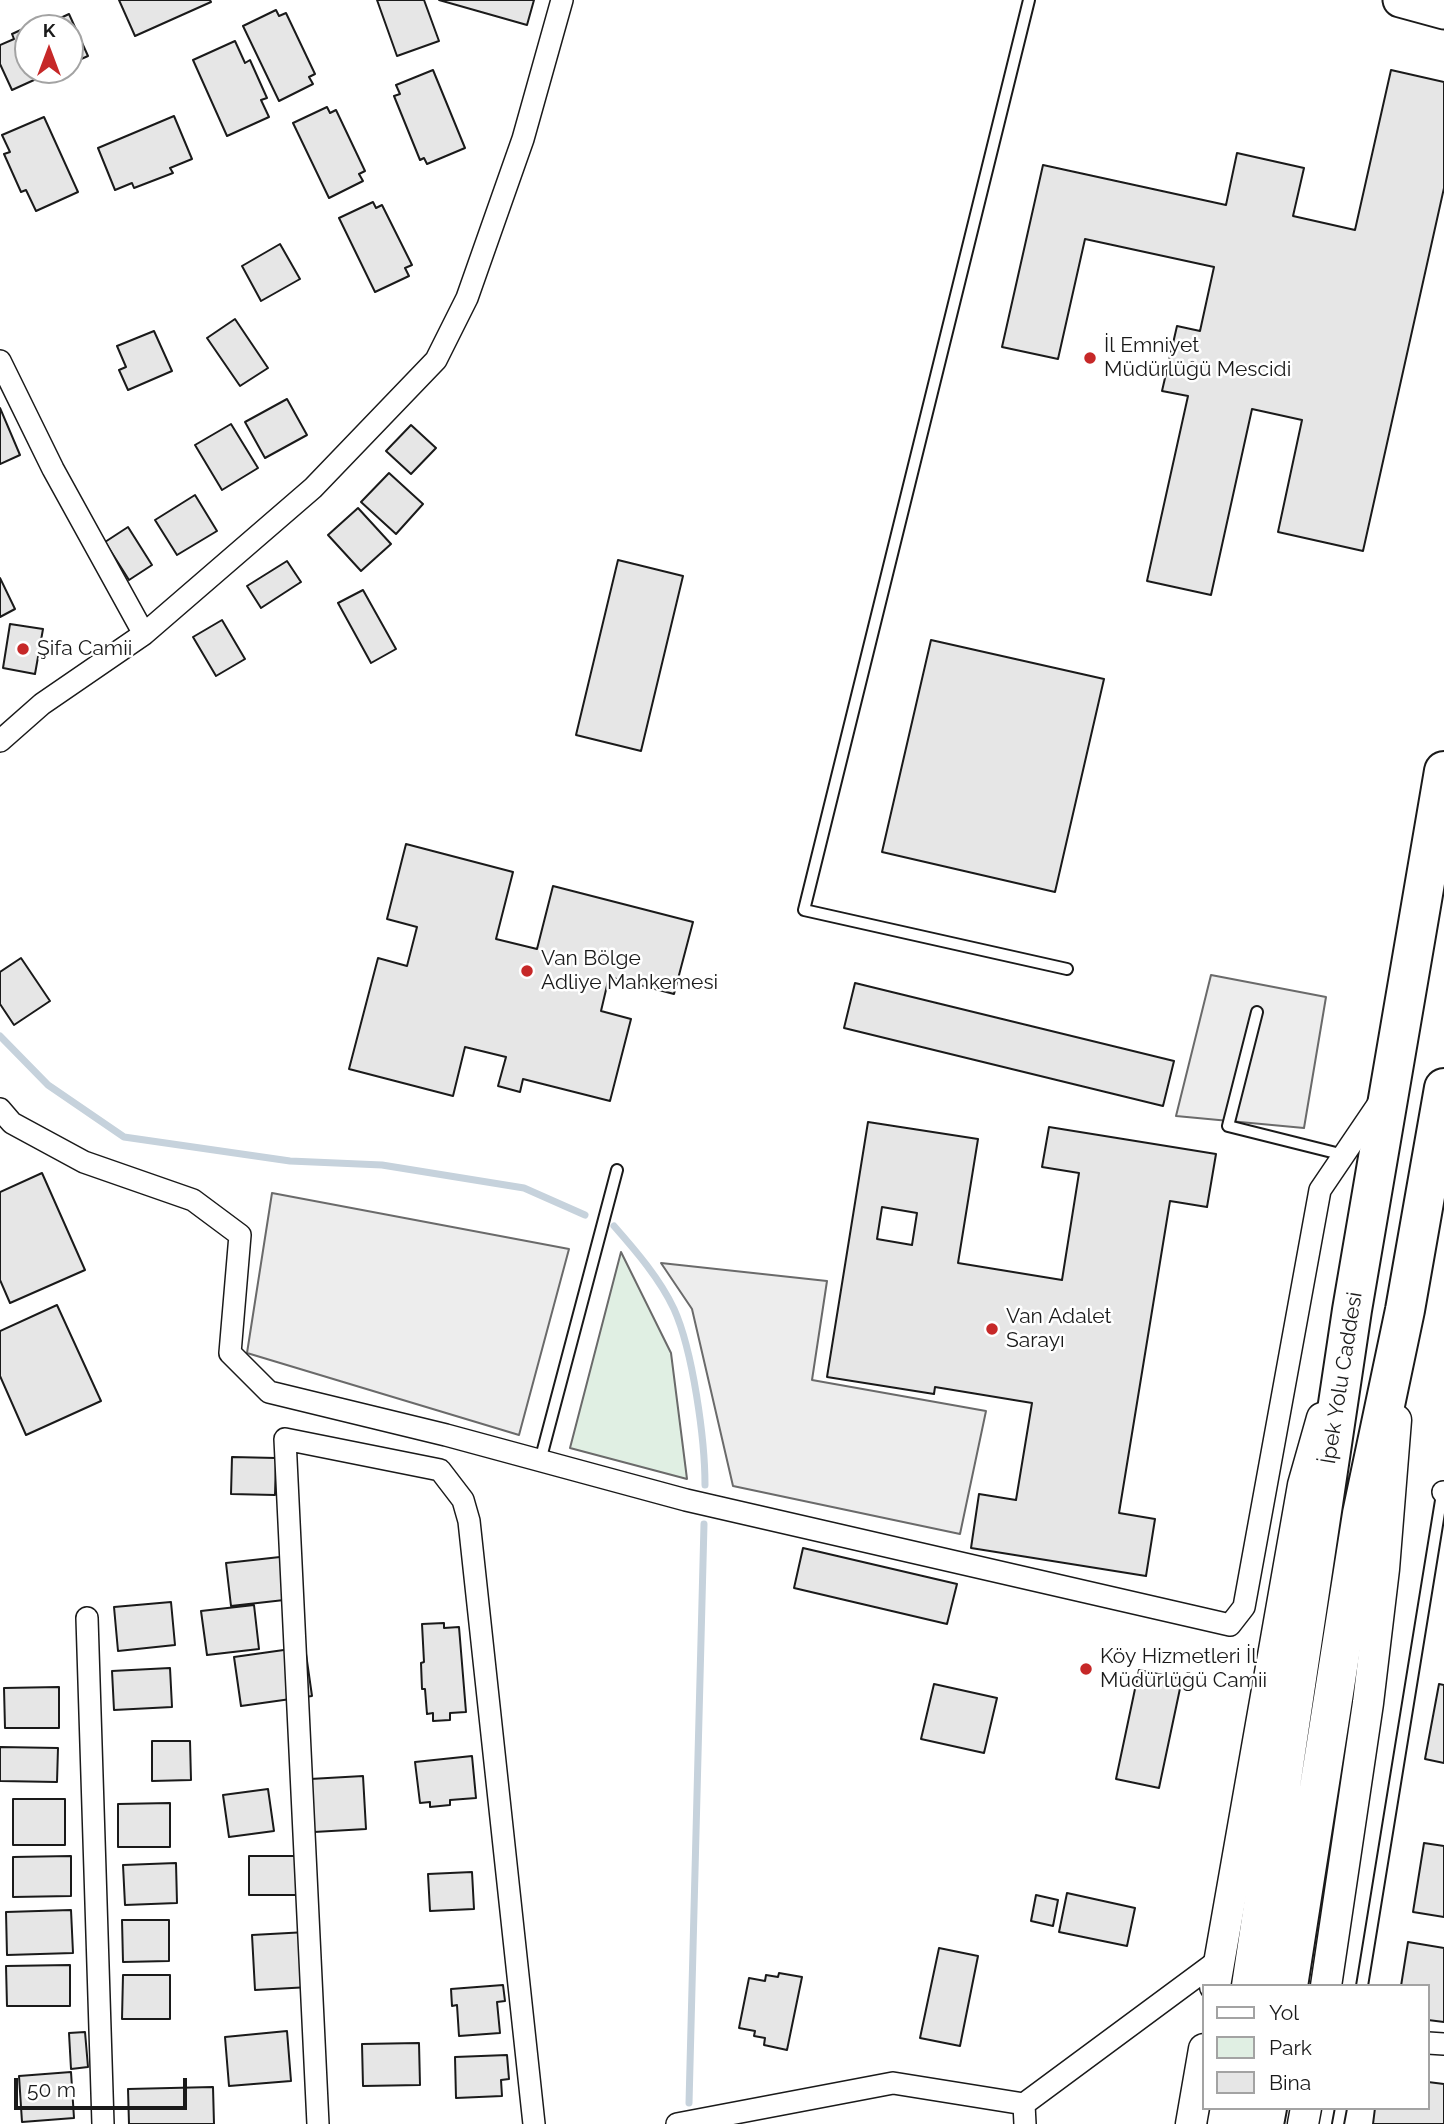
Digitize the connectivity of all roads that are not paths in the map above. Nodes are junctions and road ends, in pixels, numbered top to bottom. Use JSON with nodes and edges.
{"nodes":[{"id":1,"x":562,"y":0,"type":"edge"},
{"id":2,"x":1029,"y":0,"type":"edge"},
{"id":3,"x":1400,"y":0,"type":"edge"},
{"id":4,"x":1444,"y":12,"type":"edge"},
{"id":5,"x":0,"y":361,"type":"edge"},
{"id":6,"x":144,"y":635,"type":"junction"},
{"id":7,"x":0,"y":741,"type":"edge"},
{"id":8,"x":1444,"y":771,"type":"edge"},
{"id":9,"x":1067,"y":969,"type":"dead end"},
{"id":10,"x":1257,"y":1012,"type":"dead end"},
{"id":11,"x":1389,"y":1088,"type":"junction"},
{"id":12,"x":1444,"y":1088,"type":"edge"},
{"id":13,"x":0,"y":1109,"type":"edge"},
{"id":14,"x":1344,"y":1155,"type":"junction"},
{"id":15,"x":617,"y":1170,"type":"dead end"},
{"id":16,"x":1352,"y":1310,"type":"junction"},
{"id":17,"x":1405,"y":1310,"type":"junction"},
{"id":18,"x":540,"y":1461,"type":"junction"},
{"id":19,"x":1443,"y":1489,"type":"edge"},
{"id":20,"x":87,"y":1618,"type":"dead end"},
{"id":21,"x":1217,"y":1972,"type":"edge"},
{"id":22,"x":1251,"y":1984,"type":"edge"},
{"id":23,"x":1288,"y":1984,"type":"edge"},
{"id":24,"x":1326,"y":1984,"type":"edge"},
{"id":25,"x":1362,"y":1984,"type":"edge"},
{"id":26,"x":1202,"y":2061,"type":"edge"},
{"id":27,"x":1025,"y":2114,"type":"edge"},
{"id":28,"x":103,"y":2124,"type":"edge"},
{"id":29,"x":318,"y":2124,"type":"edge"},
{"id":30,"x":534,"y":2124,"type":"edge"},
{"id":31,"x":677,"y":2124,"type":"edge"},
{"id":32,"x":1191,"y":2124,"type":"edge"}],
"edges":[{"from":1,"to":6,"type":"street"},
{"from":2,"to":9,"type":"lane"},
{"from":3,"to":4,"type":"main road"},
{"from":5,"to":6,"type":"street"},
{"from":6,"to":7,"type":"street"},
{"from":8,"to":11,"type":"highway","name":"İpek Yolu Caddesi"},
{"from":10,"to":14,"type":"lane"},
{"from":11,"to":14,"type":"street"},
{"from":11,"to":16,"type":"highway","name":"İpek Yolu Caddesi"},
{"from":12,"to":17,"type":"highway","name":"İpek Yolu Caddesi"},
{"from":13,"to":18,"type":"street"},
{"from":14,"to":18,"type":"street"},
{"from":15,"to":18,"type":"lane"},
{"from":16,"to":21,"type":"street"},
{"from":16,"to":22,"type":"highway","name":"İpek Yolu Caddesi"},
{"from":17,"to":23,"type":"highway","name":"İpek Yolu Caddesi"},
{"from":17,"to":24,"type":"street"},
{"from":19,"to":25,"type":"lane"},
{"from":20,"to":28,"type":"street"},
{"from":21,"to":27,"type":"street"},
{"from":26,"to":32,"type":"street"},
{"from":27,"to":31,"type":"street"},
{"from":29,"to":30,"type":"street"}]}
